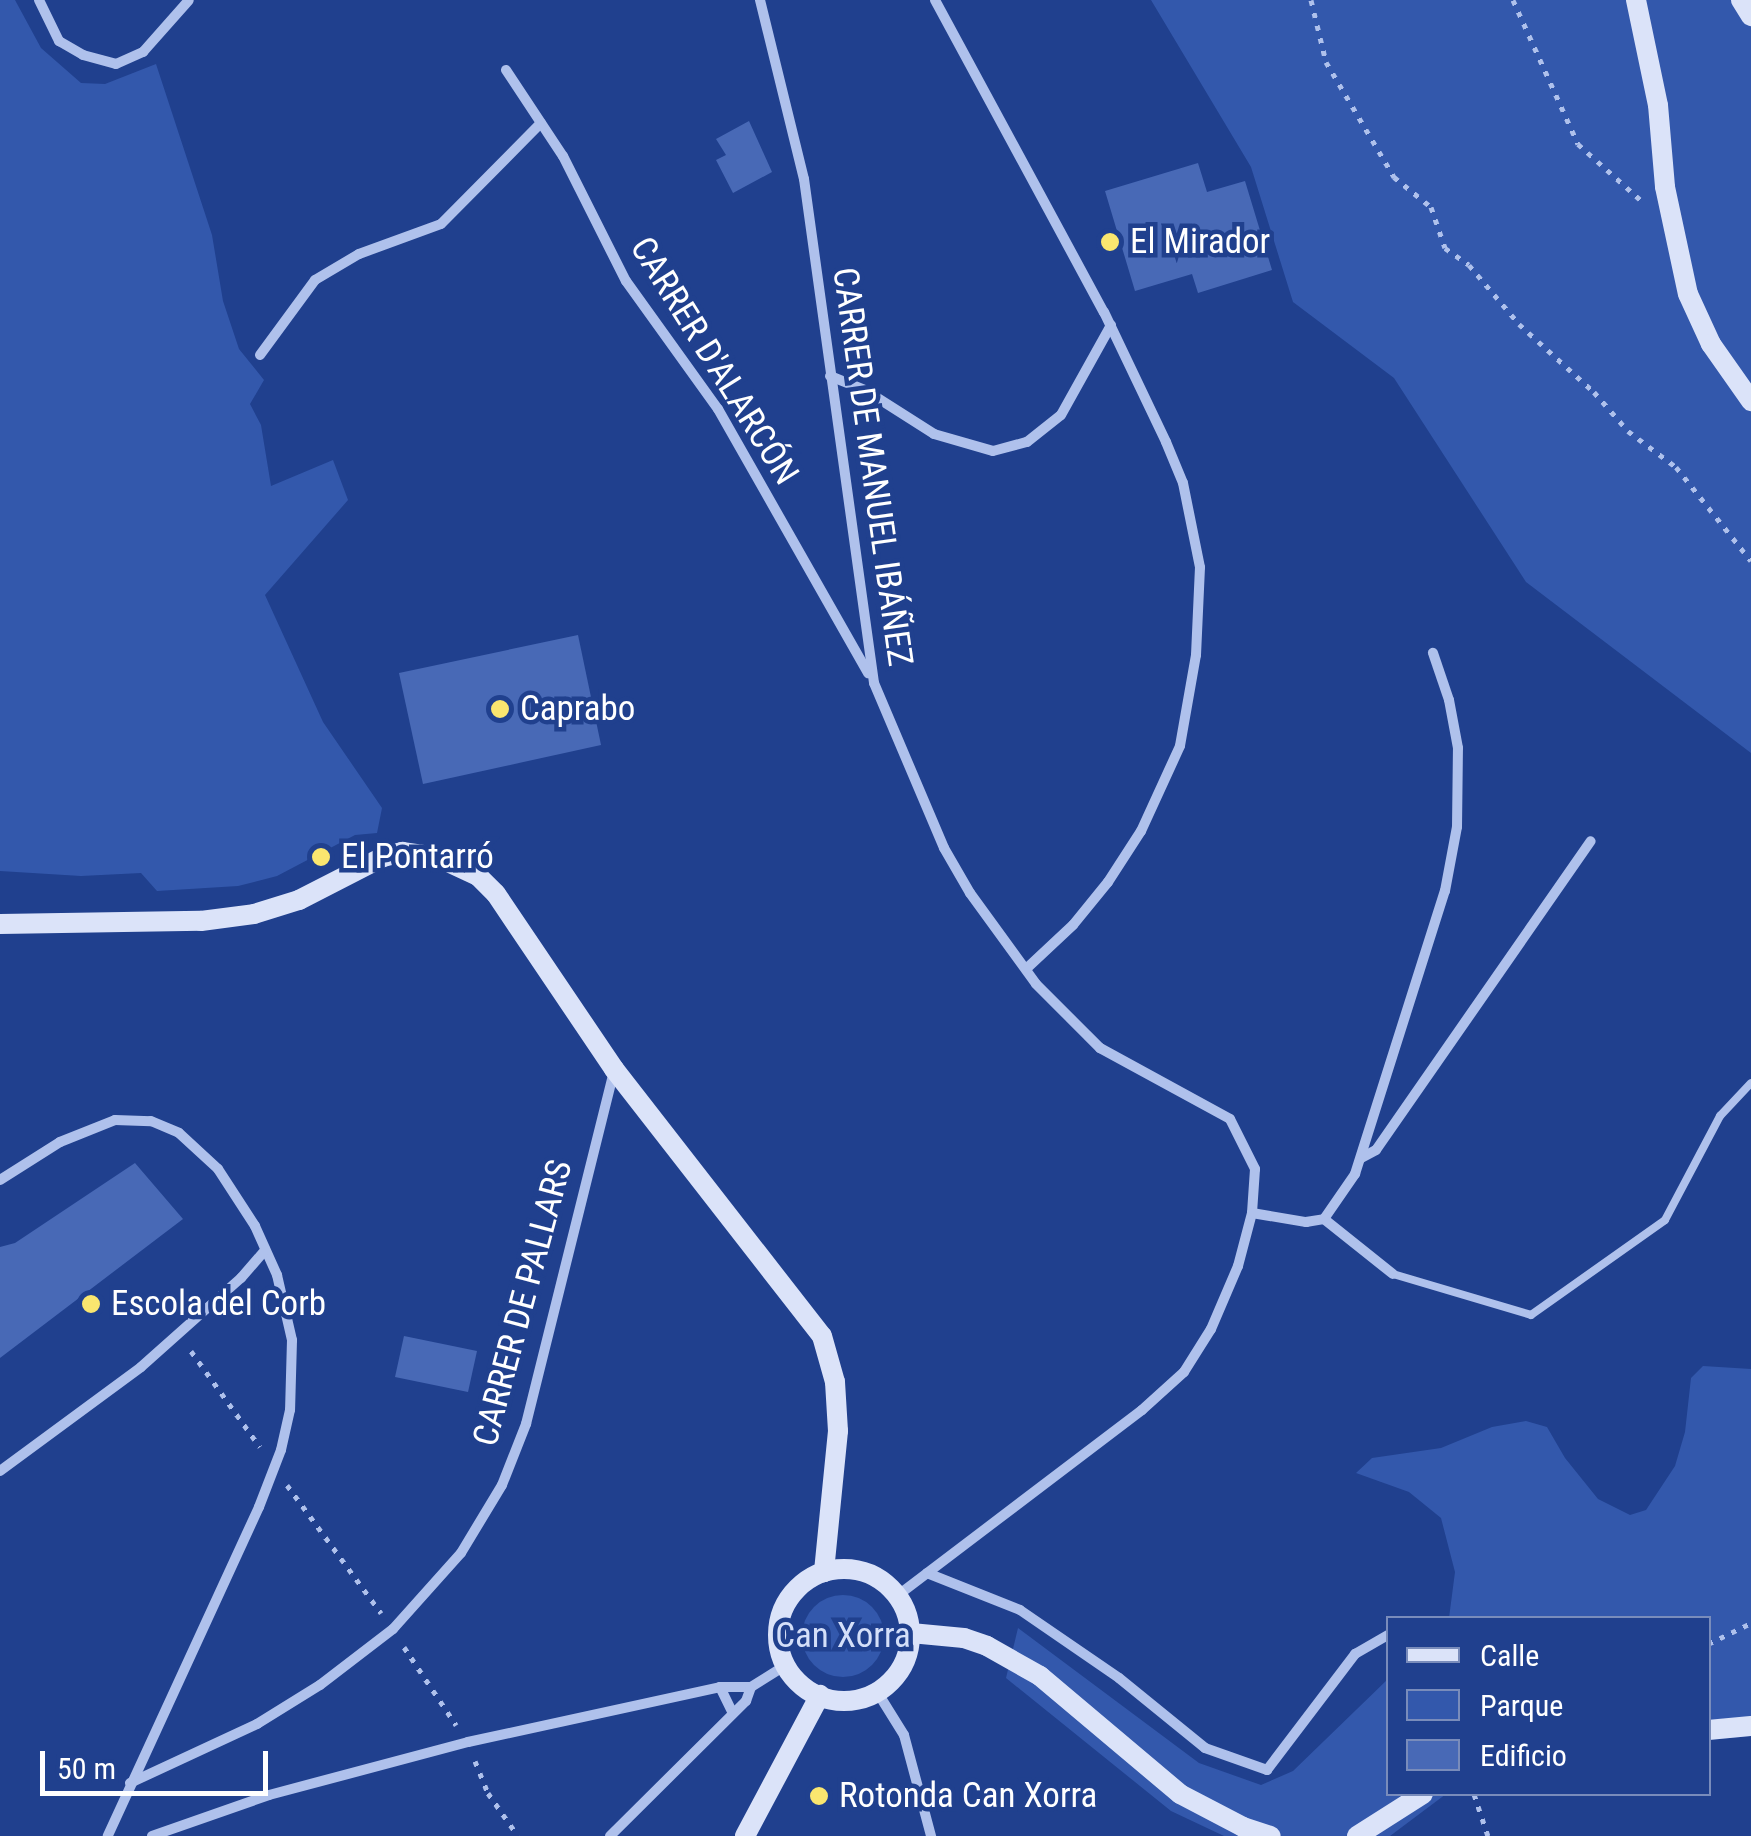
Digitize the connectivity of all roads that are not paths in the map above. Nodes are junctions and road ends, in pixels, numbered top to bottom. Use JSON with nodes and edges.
{"nodes":[{"id":1,"x":39,"y":0,"type":"edge"},
{"id":2,"x":189,"y":0,"type":"edge"},
{"id":3,"x":760,"y":0,"type":"edge"},
{"id":4,"x":935,"y":0,"type":"edge"},
{"id":5,"x":1636,"y":0,"type":"edge"},
{"id":6,"x":1741,"y":0,"type":"edge"},
{"id":7,"x":1751,"y":16,"type":"edge"},
{"id":8,"x":506,"y":70,"type":"dead end"},
{"id":9,"x":542,"y":124,"type":"junction"},
{"id":10,"x":1111,"y":325,"type":"junction"},
{"id":11,"x":260,"y":355,"type":"dead end"},
{"id":12,"x":830,"y":376,"type":"junction"},
{"id":13,"x":1751,"y":401,"type":"edge"},
{"id":14,"x":1433,"y":653,"type":"dead end"},
{"id":15,"x":874,"y":683,"type":"junction"},
{"id":16,"x":1591,"y":841,"type":"dead end"},
{"id":17,"x":0,"y":924,"type":"edge"},
{"id":18,"x":1026,"y":969,"type":"junction"},
{"id":19,"x":614,"y":1069,"type":"junction"},
{"id":20,"x":1751,"y":1083,"type":"edge"},
{"id":21,"x":1360,"y":1159,"type":"junction"},
{"id":22,"x":0,"y":1180,"type":"edge"},
{"id":23,"x":1252,"y":1213,"type":"junction"},
{"id":24,"x":1324,"y":1219,"type":"junction"},
{"id":25,"x":266,"y":1250,"type":"junction"},
{"id":26,"x":1393,"y":1274,"type":"joint"},
{"id":27,"x":0,"y":1471,"type":"edge"},
{"id":28,"x":824,"y":1572,"type":"junction"},
{"id":29,"x":927,"y":1573,"type":"junction"},
{"id":30,"x":898,"y":1595,"type":"junction"},
{"id":31,"x":912,"y":1633,"type":"junction"},
{"id":32,"x":1386,"y":1636,"type":"edge"},
{"id":33,"x":784,"y":1666,"type":"junction"},
{"id":34,"x":720,"y":1687,"type":"junction"},
{"id":35,"x":751,"y":1688,"type":"junction"},
{"id":36,"x":876,"y":1690,"type":"junction"},
{"id":37,"x":820,"y":1695,"type":"junction"},
{"id":38,"x":732,"y":1712,"type":"junction"},
{"id":39,"x":1751,"y":1726,"type":"edge"},
{"id":40,"x":1711,"y":1730,"type":"edge"},
{"id":41,"x":129,"y":1783,"type":"junction"},
{"id":42,"x":1420,"y":1796,"type":"edge"},
{"id":43,"x":108,"y":1836,"type":"edge"},
{"id":44,"x":152,"y":1836,"type":"edge"},
{"id":45,"x":610,"y":1836,"type":"edge"},
{"id":46,"x":745,"y":1836,"type":"edge"},
{"id":47,"x":931,"y":1836,"type":"edge"},
{"id":48,"x":1271,"y":1836,"type":"edge"},
{"id":49,"x":1357,"y":1836,"type":"edge"}],
"edges":[{"from":1,"to":2,"type":"street"},
{"from":3,"to":12,"type":"street","name":"CARRER DE MANUEL IBÁÑEZ"},
{"from":4,"to":10,"type":"street"},
{"from":5,"to":13,"type":"street"},
{"from":6,"to":7,"type":"street"},
{"from":8,"to":9,"type":"street","name":"CARRER D'ALARCÓN"},
{"from":9,"to":11,"type":"street"},
{"from":9,"to":15,"type":"street","name":"CARRER D'ALARCÓN"},
{"from":10,"to":12,"type":"street"},
{"from":10,"to":18,"type":"street"},
{"from":12,"to":15,"type":"street","name":"CARRER DE MANUEL IBÁÑEZ"},
{"from":14,"to":21,"type":"street"},
{"from":15,"to":18,"type":"street","name":"CARRER DE MANUEL IBÁÑEZ"},
{"from":16,"to":21,"type":"street"},
{"from":17,"to":19,"type":"street"},
{"from":18,"to":23,"type":"street","name":"CARRER DE MANUEL IBÁÑEZ"},
{"from":19,"to":28,"type":"street"},
{"from":19,"to":41,"type":"street","name":"CARRER DE PALLARS"},
{"from":20,"to":26,"type":"lane"},
{"from":21,"to":24,"type":"street"},
{"from":22,"to":25,"type":"street"},
{"from":23,"to":24,"type":"street"},
{"from":23,"to":29,"type":"street","name":"CARRER DE MANUEL IBÁÑEZ"},
{"from":24,"to":26,"type":"street"},
{"from":25,"to":27,"type":"street"},
{"from":25,"to":41,"type":"street"},
{"from":28,"to":30,"type":"street"},
{"from":28,"to":33,"type":"street"},
{"from":29,"to":30,"type":"street","name":"CARRER DE MANUEL IBÁÑEZ"},
{"from":29,"to":32,"type":"street"},
{"from":30,"to":31,"type":"street"},
{"from":31,"to":36,"type":"street"},
{"from":31,"to":48,"type":"street"},
{"from":33,"to":35,"type":"street"},
{"from":33,"to":37,"type":"street"},
{"from":34,"to":35,"type":"street"},
{"from":34,"to":38,"type":"street"},
{"from":34,"to":44,"type":"street"},
{"from":35,"to":38,"type":"street"},
{"from":36,"to":37,"type":"street"},
{"from":36,"to":47,"type":"street"},
{"from":37,"to":46,"type":"street"},
{"from":38,"to":45,"type":"street"},
{"from":39,"to":40,"type":"street"},
{"from":41,"to":43,"type":"street"},
{"from":42,"to":49,"type":"street"}]}
